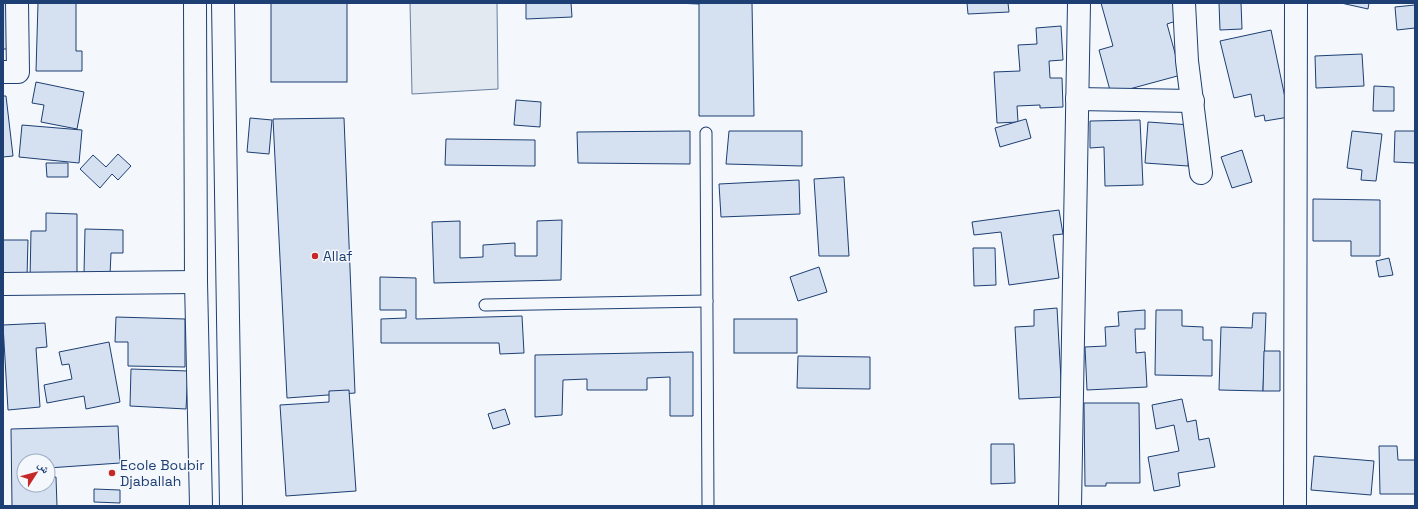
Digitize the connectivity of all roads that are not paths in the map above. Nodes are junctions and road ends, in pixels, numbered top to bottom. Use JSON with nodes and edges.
{"nodes":[{"id":1,"x":17,"y":3,"type":"edge"},
{"id":2,"x":194,"y":3,"type":"edge"},
{"id":3,"x":223,"y":3,"type":"edge"},
{"id":4,"x":1079,"y":3,"type":"edge"},
{"id":5,"x":1184,"y":3,"type":"edge"},
{"id":6,"x":1296,"y":3,"type":"edge"},
{"id":7,"x":3,"y":72,"type":"edge"},
{"id":8,"x":1077,"y":99,"type":"junction"},
{"id":9,"x":1193,"y":101,"type":"junction"},
{"id":10,"x":706,"y":133,"type":"dead end"},
{"id":11,"x":1201,"y":173,"type":"dead end"},
{"id":12,"x":196,"y":282,"type":"junction"},
{"id":13,"x":3,"y":284,"type":"edge"},
{"id":14,"x":707,"y":301,"type":"junction"},
{"id":15,"x":485,"y":305,"type":"dead end"},
{"id":16,"x":202,"y":506,"type":"edge"},
{"id":17,"x":231,"y":506,"type":"edge"},
{"id":18,"x":708,"y":506,"type":"edge"},
{"id":19,"x":1070,"y":506,"type":"edge"},
{"id":20,"x":1295,"y":506,"type":"edge"}],
"edges":[{"from":1,"to":7,"type":"street"},
{"from":2,"to":12,"type":"street"},
{"from":3,"to":17,"type":"street"},
{"from":4,"to":8,"type":"street"},
{"from":5,"to":9,"type":"street"},
{"from":6,"to":20,"type":"street"},
{"from":8,"to":9,"type":"street"},
{"from":8,"to":19,"type":"street"},
{"from":9,"to":11,"type":"street"},
{"from":10,"to":14,"type":"lane"},
{"from":12,"to":13,"type":"street"},
{"from":12,"to":16,"type":"street"},
{"from":14,"to":15,"type":"lane"},
{"from":14,"to":18,"type":"lane"}]}
